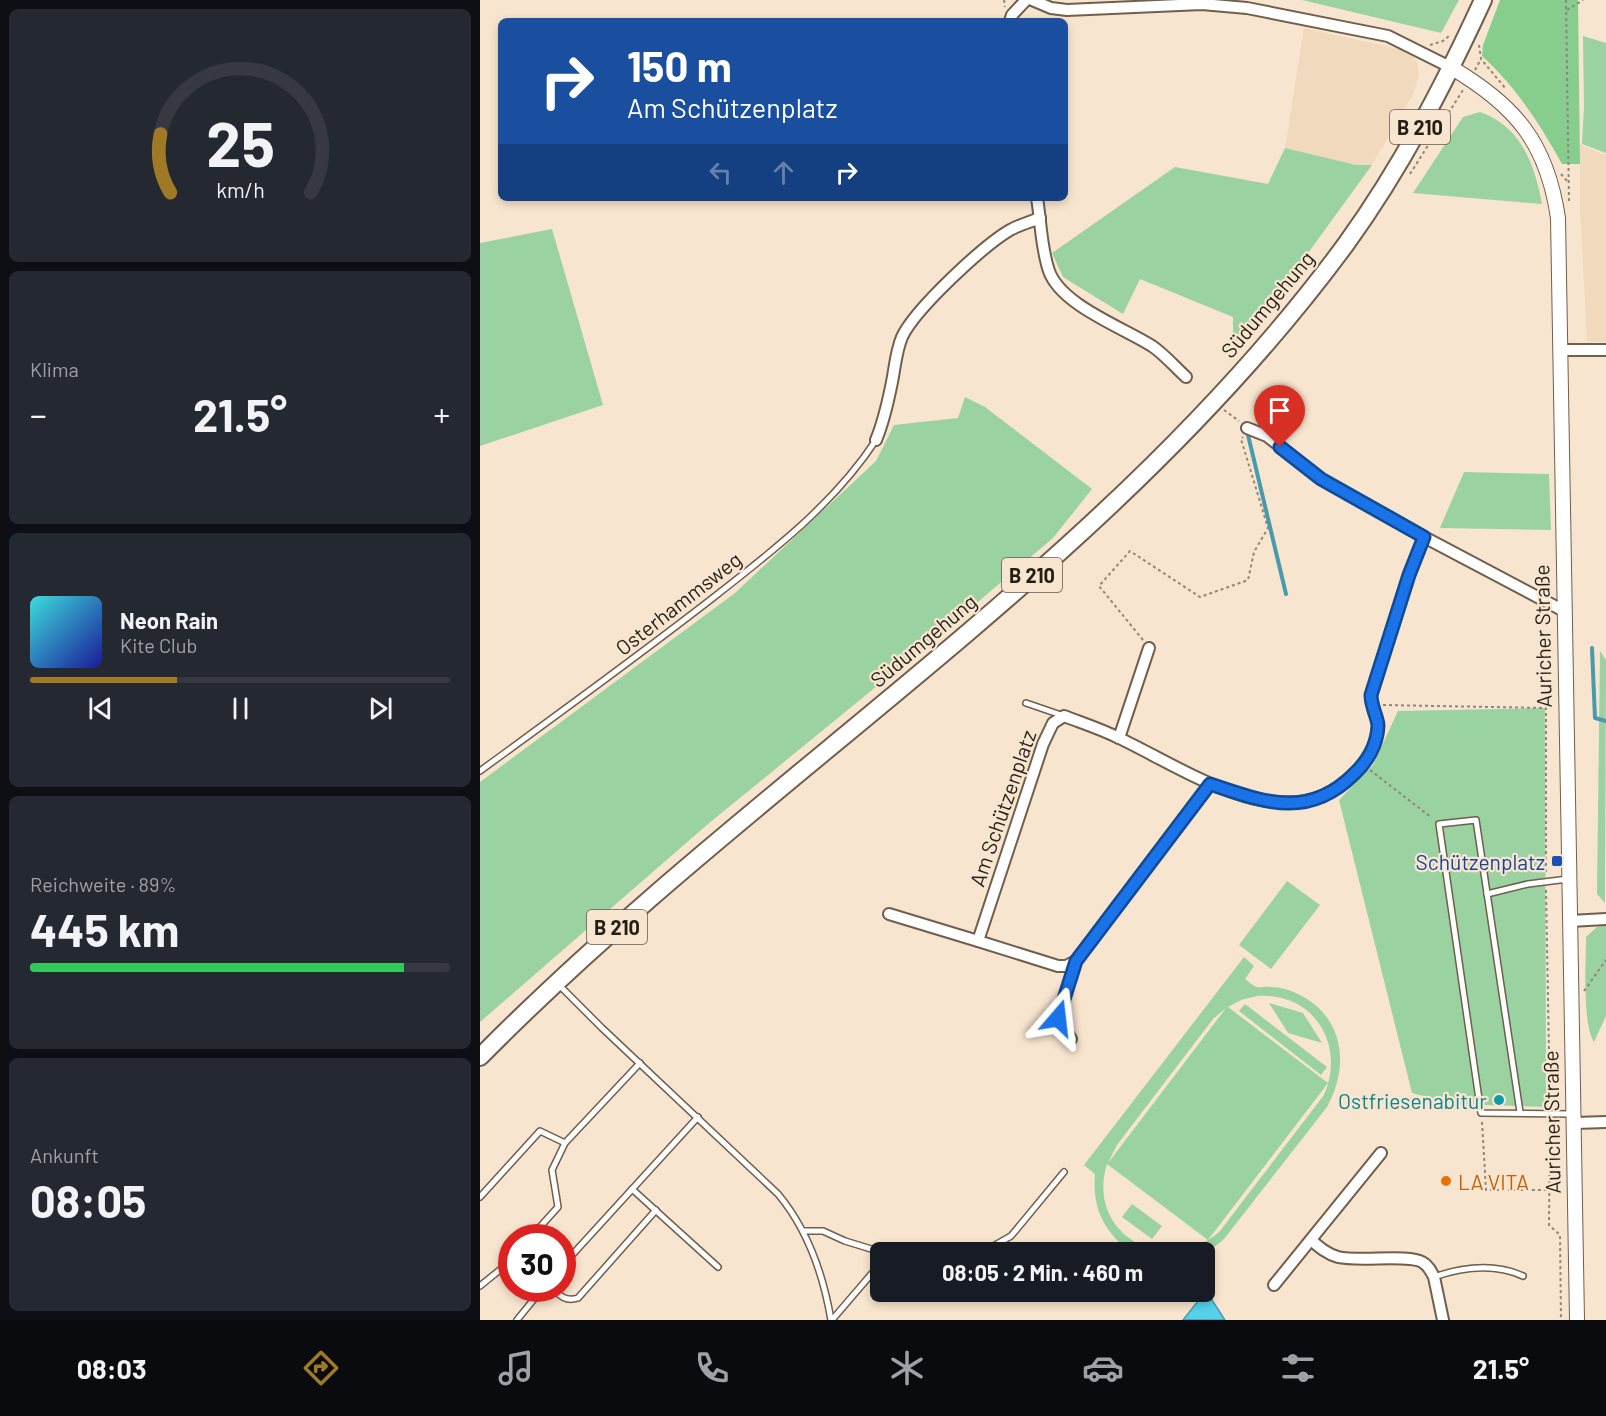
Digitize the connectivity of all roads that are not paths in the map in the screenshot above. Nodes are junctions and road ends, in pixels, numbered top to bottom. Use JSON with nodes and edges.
{"nodes":[{"id":1,"x":1026,"y":0,"type":"edge"},
{"id":2,"x":1032,"y":0,"type":"edge"},
{"id":3,"x":1483,"y":0,"type":"edge"},
{"id":4,"x":1248,"y":4,"type":"edge"},
{"id":5,"x":1011,"y":18,"type":"edge"},
{"id":6,"x":1452,"y":68,"type":"junction"},
{"id":7,"x":1037,"y":201,"type":"edge"},
{"id":8,"x":1040,"y":218,"type":"junction"},
{"id":9,"x":1561,"y":350,"type":"junction"},
{"id":10,"x":1606,"y":350,"type":"edge"},
{"id":11,"x":1186,"y":377,"type":"dead end"},
{"id":12,"x":1247,"y":428,"type":"road end"},
{"id":13,"x":876,"y":440,"type":"joint"},
{"id":14,"x":1424,"y":537,"type":"junction"},
{"id":15,"x":1564,"y":611,"type":"junction"},
{"id":16,"x":1149,"y":648,"type":"road end"},
{"id":17,"x":1026,"y":702,"type":"dead end"},
{"id":18,"x":1064,"y":716,"type":"junction"},
{"id":19,"x":1119,"y":738,"type":"junction"},
{"id":20,"x":480,"y":771,"type":"edge"},
{"id":21,"x":1210,"y":784,"type":"junction"},
{"id":22,"x":1570,"y":879,"type":"junction"},
{"id":23,"x":1487,"y":894,"type":"junction"},
{"id":24,"x":889,"y":914,"type":"dead end"},
{"id":25,"x":1606,"y":919,"type":"edge"},
{"id":26,"x":1570,"y":921,"type":"junction"},
{"id":27,"x":978,"y":941,"type":"junction"},
{"id":28,"x":1076,"y":961,"type":"junction"},
{"id":29,"x":557,"y":982,"type":"junction"},
{"id":30,"x":1071,"y":1039,"type":"dead end"},
{"id":31,"x":480,"y":1057,"type":"edge"},
{"id":32,"x":640,"y":1063,"type":"junction"},
{"id":33,"x":1520,"y":1112,"type":"junction"},
{"id":34,"x":698,"y":1117,"type":"junction"},
{"id":35,"x":1574,"y":1119,"type":"junction"},
{"id":36,"x":1606,"y":1122,"type":"edge"},
{"id":37,"x":566,"y":1143,"type":"junction"},
{"id":38,"x":1381,"y":1152,"type":"dead end"},
{"id":39,"x":1064,"y":1172,"type":"dead end"},
{"id":40,"x":632,"y":1189,"type":"junction"},
{"id":41,"x":480,"y":1197,"type":"edge"},
{"id":42,"x":656,"y":1210,"type":"junction"},
{"id":43,"x":543,"y":1224,"type":"edge"},
{"id":44,"x":804,"y":1231,"type":"junction"},
{"id":45,"x":1311,"y":1240,"type":"junction"},
{"id":46,"x":1000,"y":1242,"type":"edge"},
{"id":47,"x":870,"y":1249,"type":"edge"},
{"id":48,"x":576,"y":1251,"type":"edge"},
{"id":49,"x":718,"y":1267,"type":"dead end"},
{"id":50,"x":498,"y":1271,"type":"edge"},
{"id":51,"x":870,"y":1276,"type":"edge"},
{"id":52,"x":1523,"y":1276,"type":"dead end"},
{"id":53,"x":1434,"y":1277,"type":"junction"},
{"id":54,"x":1274,"y":1285,"type":"dead end"},
{"id":55,"x":480,"y":1286,"type":"edge"},
{"id":56,"x":576,"y":1299,"type":"edge"},
{"id":57,"x":530,"y":1302,"type":"edge"},
{"id":58,"x":517,"y":1320,"type":"edge"},
{"id":59,"x":832,"y":1320,"type":"edge"},
{"id":60,"x":1443,"y":1320,"type":"edge"},
{"id":61,"x":1577,"y":1320,"type":"edge"}],
"edges":[{"from":1,"to":5,"type":"street"},
{"from":2,"to":4,"type":"street"},
{"from":3,"to":6,"type":"main road","number":"B 210"},
{"from":4,"to":6,"type":"street"},
{"from":6,"to":9,"type":"street","name":"Auricher Straße"},
{"from":6,"to":29,"type":"main road","name":"Südumgehung","number":"B 210"},
{"from":7,"to":8,"type":"street"},
{"from":8,"to":11,"type":"street"},
{"from":8,"to":13,"type":"street"},
{"from":9,"to":10,"type":"street"},
{"from":9,"to":15,"type":"street","name":"Auricher Straße"},
{"from":12,"to":14,"type":"street"},
{"from":13,"to":20,"type":"lane","name":"Osterhammsweg"},
{"from":14,"to":15,"type":"street"},
{"from":14,"to":21,"type":"street","name":"Am Schützenplatz"},
{"from":15,"to":22,"type":"street","name":"Auricher Straße"},
{"from":16,"to":19,"type":"street"},
{"from":17,"to":18,"type":"lane"},
{"from":18,"to":19,"type":"street","name":"Am Schützenplatz"},
{"from":18,"to":27,"type":"street","name":"Am Schützenplatz"},
{"from":19,"to":21,"type":"street","name":"Am Schützenplatz"},
{"from":21,"to":28,"type":"street"},
{"from":22,"to":23,"type":"lane"},
{"from":22,"to":26,"type":"street","name":"Auricher Straße"},
{"from":23,"to":33,"type":"lane"},
{"from":23,"to":33,"type":"lane"},
{"from":24,"to":27,"type":"street"},
{"from":25,"to":26,"type":"street"},
{"from":26,"to":35,"type":"street","name":"Auricher Straße"},
{"from":27,"to":28,"type":"street"},
{"from":28,"to":30,"type":"street"},
{"from":29,"to":31,"type":"main road","name":"Südumgehung","number":"B 210"},
{"from":29,"to":32,"type":"lane"},
{"from":32,"to":34,"type":"lane"},
{"from":32,"to":37,"type":"lane"},
{"from":33,"to":35,"type":"lane"},
{"from":34,"to":40,"type":"lane"},
{"from":34,"to":44,"type":"lane"},
{"from":35,"to":36,"type":"street"},
{"from":35,"to":61,"type":"street","name":"Auricher Straße"},
{"from":37,"to":41,"type":"lane"},
{"from":37,"to":43,"type":"lane"},
{"from":38,"to":45,"type":"street"},
{"from":39,"to":46,"type":"lane"},
{"from":40,"to":42,"type":"lane"},
{"from":40,"to":48,"type":"lane"},
{"from":42,"to":49,"type":"lane"},
{"from":42,"to":56,"type":"lane"},
{"from":44,"to":47,"type":"lane"},
{"from":44,"to":59,"type":"lane"},
{"from":45,"to":53,"type":"street"},
{"from":45,"to":54,"type":"street"},
{"from":50,"to":55,"type":"lane"},
{"from":51,"to":59,"type":"lane"},
{"from":52,"to":53,"type":"lane"},
{"from":53,"to":60,"type":"street"},
{"from":57,"to":58,"type":"lane"}]}
